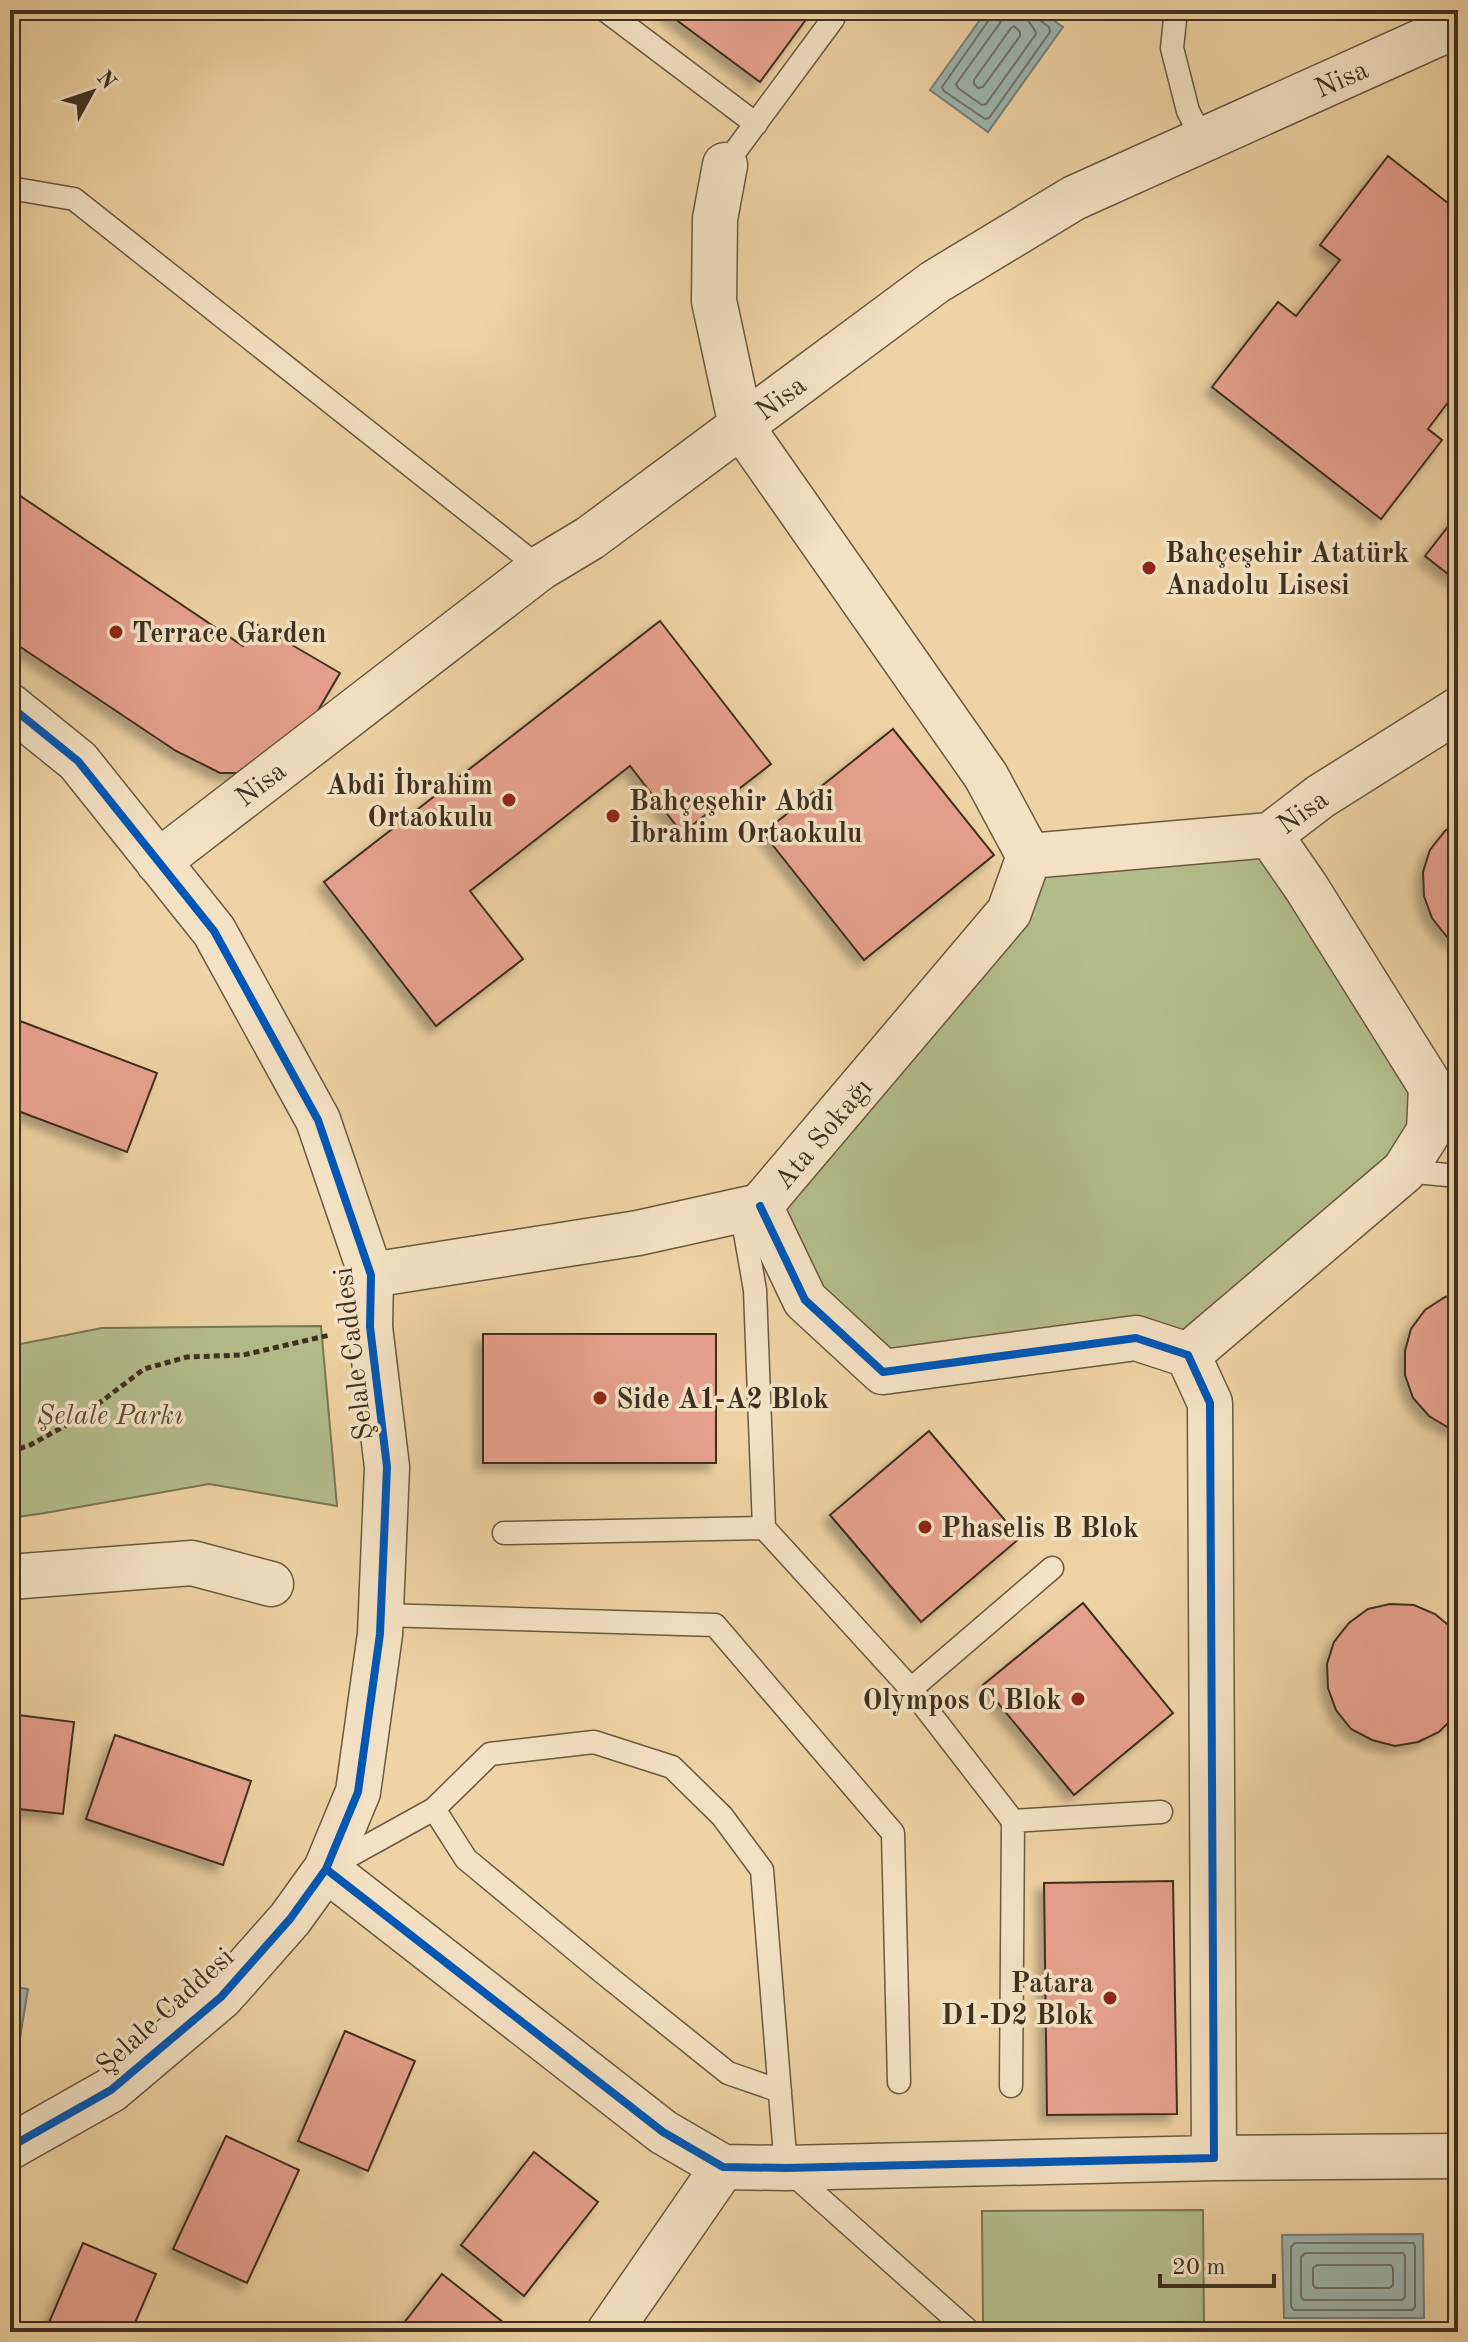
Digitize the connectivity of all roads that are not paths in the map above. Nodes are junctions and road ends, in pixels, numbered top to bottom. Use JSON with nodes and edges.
{"nodes":[{"id":1,"x":605,"y":10,"type":"edge"},
{"id":2,"x":1176,"y":10,"type":"edge"},
{"id":3,"x":833,"y":19,"type":"dead end"},
{"id":4,"x":1458,"y":25,"type":"edge"},
{"id":5,"x":756,"y":124,"type":"junction"},
{"id":6,"x":1203,"y":140,"type":"junction"},
{"id":7,"x":725,"y":165,"type":"joint"},
{"id":8,"x":10,"y":188,"type":"edge"},
{"id":9,"x":741,"y":426,"type":"junction"},
{"id":10,"x":540,"y":568,"type":"junction"},
{"id":11,"x":10,"y":706,"type":"edge"},
{"id":12,"x":1458,"y":710,"type":"edge"},
{"id":13,"x":1270,"y":835,"type":"junction"},
{"id":14,"x":1029,"y":856,"type":"junction"},
{"id":15,"x":158,"y":862,"type":"junction"},
{"id":16,"x":1404,"y":1171,"type":"junction"},
{"id":17,"x":1458,"y":1176,"type":"edge"},
{"id":18,"x":751,"y":1208,"type":"junction"},
{"id":19,"x":371,"y":1275,"type":"junction"},
{"id":20,"x":1188,"y":1355,"type":"junction"},
{"id":21,"x":764,"y":1528,"type":"junction"},
{"id":22,"x":504,"y":1533,"type":"dead end"},
{"id":23,"x":1052,"y":1568,"type":"dead end"},
{"id":24,"x":10,"y":1577,"type":"edge"},
{"id":25,"x":271,"y":1584,"type":"dead end"},
{"id":26,"x":381,"y":1615,"type":"junction"},
{"id":27,"x":911,"y":1689,"type":"junction"},
{"id":28,"x":434,"y":1809,"type":"junction"},
{"id":29,"x":1161,"y":1812,"type":"dead end"},
{"id":30,"x":1013,"y":1821,"type":"junction"},
{"id":31,"x":326,"y":1869,"type":"junction"},
{"id":32,"x":899,"y":2082,"type":"dead end"},
{"id":33,"x":1011,"y":2086,"type":"dead end"},
{"id":34,"x":780,"y":2091,"type":"junction"},
{"id":35,"x":10,"y":2147,"type":"edge"},
{"id":36,"x":1458,"y":2156,"type":"edge"},
{"id":37,"x":1214,"y":2158,"type":"junction"},
{"id":38,"x":723,"y":2167,"type":"junction"},
{"id":39,"x":786,"y":2168,"type":"junction"},
{"id":40,"x":609,"y":2332,"type":"edge"},
{"id":41,"x":970,"y":2332,"type":"edge"}],
"edges":[{"from":1,"to":5,"type":"lane"},
{"from":2,"to":6,"type":"lane"},
{"from":3,"to":5,"type":"lane"},
{"from":4,"to":6,"type":"street","name":"Nisa"},
{"from":5,"to":7,"type":"lane"},
{"from":6,"to":9,"type":"street","name":"Nisa"},
{"from":7,"to":9,"type":"street"},
{"from":8,"to":10,"type":"lane"},
{"from":9,"to":10,"type":"street","name":"Nisa"},
{"from":9,"to":14,"type":"street"},
{"from":10,"to":15,"type":"street","name":"Nisa"},
{"from":11,"to":15,"type":"street","name":"Şelale Caddesi"},
{"from":12,"to":13,"type":"street","name":"Nisa"},
{"from":13,"to":14,"type":"street","name":"Nisa"},
{"from":13,"to":16,"type":"street"},
{"from":14,"to":18,"type":"street","name":"Ata Sokağı"},
{"from":15,"to":19,"type":"street","name":"Şelale Caddesi"},
{"from":16,"to":17,"type":"lane"},
{"from":16,"to":20,"type":"street"},
{"from":18,"to":19,"type":"street"},
{"from":18,"to":20,"type":"street"},
{"from":18,"to":21,"type":"lane"},
{"from":19,"to":26,"type":"street","name":"Şelale Caddesi"},
{"from":20,"to":37,"type":"street"},
{"from":21,"to":22,"type":"lane"},
{"from":21,"to":27,"type":"lane"},
{"from":23,"to":27,"type":"lane"},
{"from":24,"to":25,"type":"street"},
{"from":26,"to":31,"type":"street","name":"Şelale Caddesi"},
{"from":26,"to":32,"type":"lane"},
{"from":27,"to":30,"type":"lane"},
{"from":28,"to":31,"type":"lane"},
{"from":28,"to":34,"type":"lane"},
{"from":28,"to":34,"type":"lane"},
{"from":29,"to":30,"type":"lane"},
{"from":30,"to":33,"type":"lane"},
{"from":31,"to":35,"type":"street","name":"Şelale Caddesi"},
{"from":31,"to":38,"type":"street"},
{"from":34,"to":39,"type":"lane"},
{"from":36,"to":37,"type":"street"},
{"from":37,"to":39,"type":"street"},
{"from":38,"to":39,"type":"street"},
{"from":38,"to":40,"type":"street"},
{"from":39,"to":41,"type":"lane"}]}
